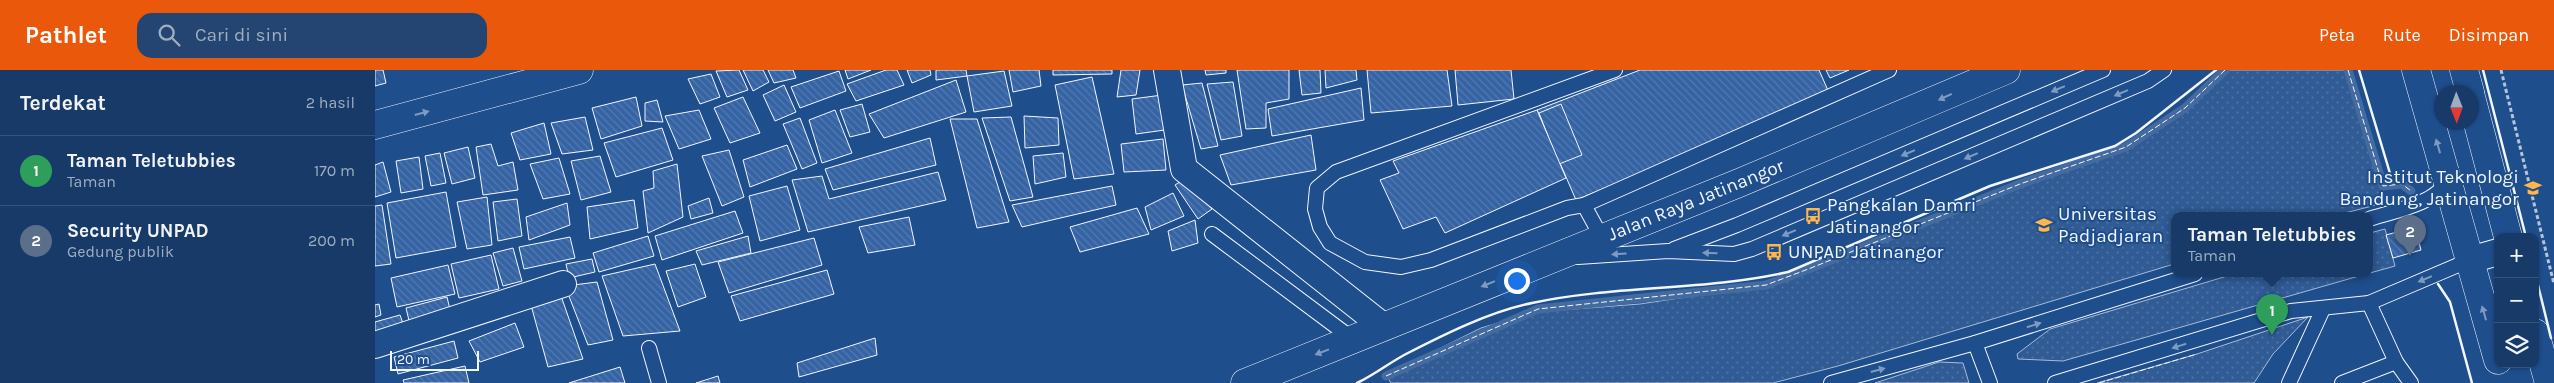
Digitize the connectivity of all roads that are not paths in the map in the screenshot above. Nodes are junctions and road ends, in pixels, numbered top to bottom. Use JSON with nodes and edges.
{"nodes":[{"id":1,"x":579,"y":70,"type":"edge"},
{"id":2,"x":1167,"y":70,"type":"edge"},
{"id":3,"x":1615,"y":70,"type":"edge"},
{"id":4,"x":1889,"y":70,"type":"edge"},
{"id":5,"x":2006,"y":70,"type":"edge"},
{"id":6,"x":2103,"y":70,"type":"edge"},
{"id":7,"x":2164,"y":70,"type":"edge"},
{"id":8,"x":2416,"y":70,"type":"edge"},
{"id":9,"x":2464,"y":70,"type":"edge"},
{"id":10,"x":1970,"y":77,"type":"edge"},
{"id":11,"x":2468,"y":85,"type":"edge"},
{"id":12,"x":375,"y":125,"type":"edge"},
{"id":13,"x":2479,"y":127,"type":"edge"},
{"id":14,"x":2447,"y":178,"type":"junction"},
{"id":15,"x":1584,"y":205,"type":"junction"},
{"id":16,"x":2373,"y":218,"type":"edge"},
{"id":17,"x":2507,"y":233,"type":"edge"},
{"id":18,"x":1212,"y":234,"type":"dead end"},
{"id":19,"x":1602,"y":238,"type":"junction"},
{"id":20,"x":1668,"y":252,"type":"junction"},
{"id":21,"x":2494,"y":253,"type":"edge"},
{"id":22,"x":1549,"y":258,"type":"junction"},
{"id":23,"x":2469,"y":260,"type":"junction"},
{"id":24,"x":2185,"y":277,"type":"edge"},
{"id":25,"x":563,"y":284,"type":"dead end"},
{"id":26,"x":2369,"y":303,"type":"junction"},
{"id":27,"x":2323,"y":309,"type":"junction"},
{"id":28,"x":1383,"y":327,"type":"junction"},
{"id":29,"x":1353,"y":340,"type":"junction"},
{"id":30,"x":1975,"y":343,"type":"junction"},
{"id":31,"x":375,"y":345,"type":"edge"},
{"id":32,"x":2494,"y":346,"type":"edge"},
{"id":33,"x":2539,"y":347,"type":"edge"},
{"id":34,"x":649,"y":348,"type":"dead end"},
{"id":35,"x":2396,"y":362,"type":"junction"},
{"id":36,"x":2500,"y":368,"type":"edge"},
{"id":37,"x":659,"y":383,"type":"edge"},
{"id":38,"x":1245,"y":383,"type":"edge"},
{"id":39,"x":1831,"y":383,"type":"edge"},
{"id":40,"x":1990,"y":383,"type":"edge"},
{"id":41,"x":2055,"y":383,"type":"edge"},
{"id":42,"x":2289,"y":383,"type":"edge"},
{"id":43,"x":2342,"y":383,"type":"edge"},
{"id":44,"x":2411,"y":383,"type":"edge"},
{"id":45,"x":2504,"y":383,"type":"edge"},
{"id":46,"x":2549,"y":383,"type":"edge"}],
"edges":[{"from":12,"to":1,"type":"main road","one_way":true},
{"from":2,"to":28,"type":"street"},
{"from":3,"to":15,"type":"lane"},
{"from":4,"to":15,"type":"lane"},
{"from":5,"to":10,"type":"main road","name":"Jalan Raya Jatinangor"},
{"from":6,"to":20,"type":"lane","one_way":true},
{"from":7,"to":20,"type":"lane","one_way":true},
{"from":14,"to":8,"type":"main road","one_way":true},
{"from":9,"to":11,"type":"main road"},
{"from":10,"to":19,"type":"main road","name":"Jalan Raya Jatinangor","one_way":true},
{"from":13,"to":17,"type":"main road"},
{"from":14,"to":16,"type":"lane"},
{"from":14,"to":23,"type":"main road"},
{"from":15,"to":19,"type":"lane"},
{"from":18,"to":29,"type":"lane"},
{"from":19,"to":22,"type":"main road","name":"Jalan Raya Jatinangor"},
{"from":20,"to":22,"type":"lane","one_way":true},
{"from":21,"to":23,"type":"street"},
{"from":22,"to":28,"type":"main road","name":"Jalan Raya Jatinangor","one_way":true},
{"from":23,"to":26,"type":"lane","one_way":true},
{"from":32,"to":23,"type":"main road","one_way":true},
{"from":30,"to":24,"type":"lane","one_way":true},
{"from":25,"to":31,"type":"street"},
{"from":26,"to":27,"type":"lane"},
{"from":26,"to":35,"type":"lane"},
{"from":27,"to":41,"type":"lane","one_way":true},
{"from":27,"to":42,"type":"lane"},
{"from":28,"to":29,"type":"main road","name":"Jalan Raya Jatinangor"},
{"from":29,"to":38,"type":"main road","name":"Jalan Raya Jatinangor","one_way":true},
{"from":39,"to":30,"type":"lane","one_way":true},
{"from":30,"to":40,"type":"lane"},
{"from":33,"to":46,"type":"main road"},
{"from":34,"to":37,"type":"lane"},
{"from":35,"to":43,"type":"lane"},
{"from":35,"to":44,"type":"lane"},
{"from":36,"to":45,"type":"main road"}]}
